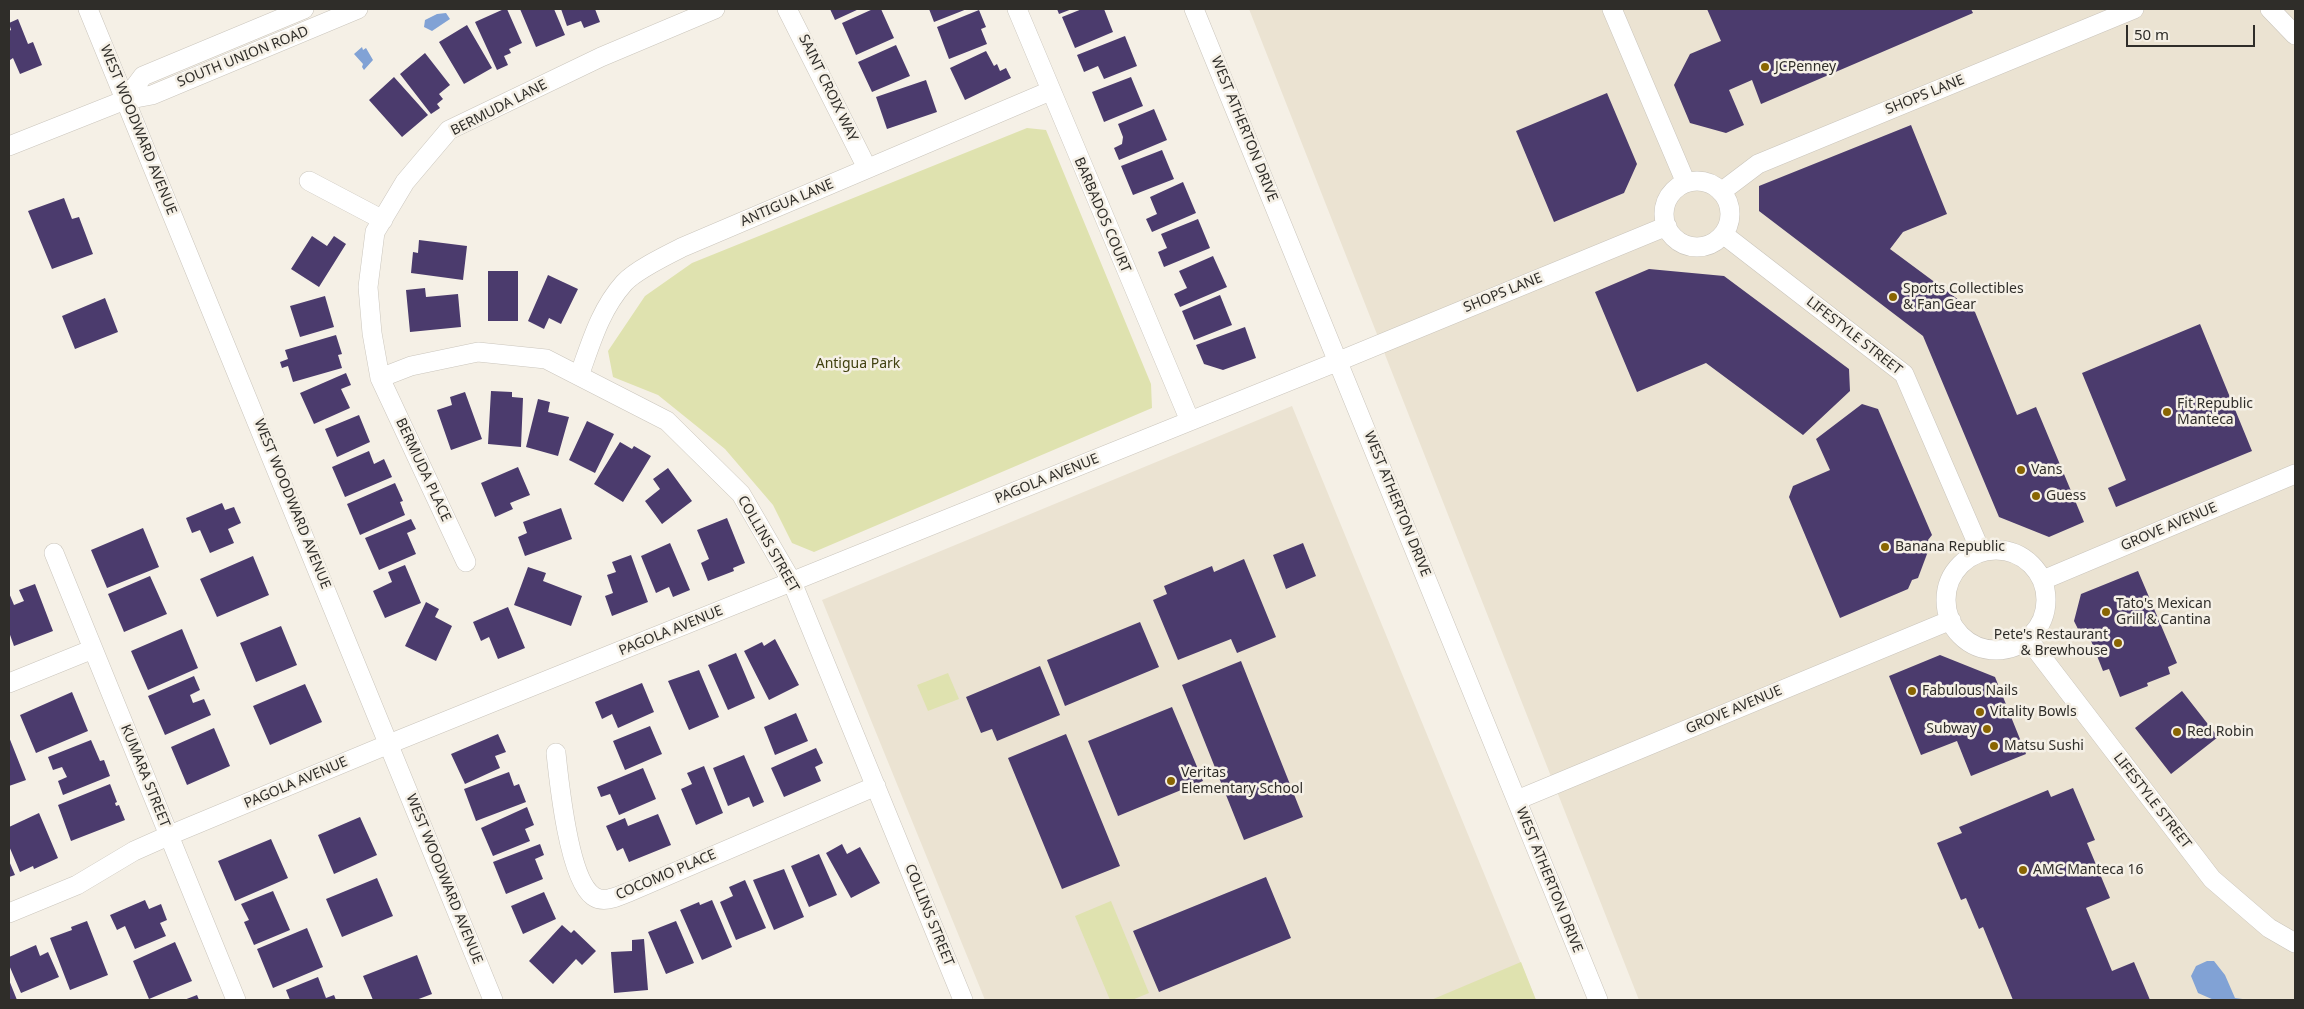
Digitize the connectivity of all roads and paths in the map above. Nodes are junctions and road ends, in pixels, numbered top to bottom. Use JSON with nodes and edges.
{"nodes":[{"id":1,"x":88,"y":9,"type":"edge"},
{"id":2,"x":304,"y":9,"type":"edge"},
{"id":3,"x":358,"y":9,"type":"edge"},
{"id":4,"x":715,"y":9,"type":"edge"},
{"id":5,"x":787,"y":9,"type":"edge"},
{"id":6,"x":1017,"y":9,"type":"edge"},
{"id":7,"x":1194,"y":9,"type":"edge"},
{"id":8,"x":1612,"y":9,"type":"edge"},
{"id":9,"x":2134,"y":9,"type":"edge"},
{"id":10,"x":2270,"y":9,"type":"edge"},
{"id":11,"x":2295,"y":36,"type":"edge"},
{"id":12,"x":1050,"y":91,"type":"junction"},
{"id":13,"x":125,"y":100,"type":"junction"},
{"id":14,"x":9,"y":146,"type":"edge"},
{"id":15,"x":867,"y":168,"type":"junction"},
{"id":16,"x":309,"y":181,"type":"dead end"},
{"id":17,"x":1686,"y":183,"type":"junction"},
{"id":18,"x":1721,"y":192,"type":"junction"},
{"id":19,"x":382,"y":220,"type":"junction"},
{"id":20,"x":1667,"y":226,"type":"junction"},
{"id":21,"x":1723,"y":234,"type":"junction"},
{"id":22,"x":1340,"y":361,"type":"junction"},
{"id":23,"x":579,"y":376,"type":"junction"},
{"id":24,"x":380,"y":378,"type":"junction"},
{"id":25,"x":1190,"y":422,"type":"junction"},
{"id":26,"x":2295,"y":474,"type":"edge"},
{"id":27,"x":54,"y":552,"type":"dead end"},
{"id":28,"x":1981,"y":552,"type":"junction"},
{"id":29,"x":466,"y":562,"type":"dead end"},
{"id":30,"x":2043,"y":580,"type":"junction"},
{"id":31,"x":792,"y":582,"type":"junction"},
{"id":32,"x":1951,"y":620,"type":"junction"},
{"id":33,"x":2028,"y":639,"type":"junction"},
{"id":34,"x":93,"y":649,"type":"junction"},
{"id":35,"x":9,"y":683,"type":"edge"},
{"id":36,"x":389,"y":744,"type":"junction"},
{"id":37,"x":556,"y":753,"type":"dead end"},
{"id":38,"x":876,"y":786,"type":"junction"},
{"id":39,"x":1517,"y":800,"type":"junction"},
{"id":40,"x":170,"y":835,"type":"junction"},
{"id":41,"x":9,"y":912,"type":"edge"},
{"id":42,"x":2295,"y":943,"type":"edge"},
{"id":43,"x":236,"y":1000,"type":"edge"},
{"id":44,"x":493,"y":1000,"type":"edge"},
{"id":45,"x":964,"y":1000,"type":"edge"},
{"id":46,"x":1598,"y":1000,"type":"edge"}],
"edges":[{"from":1,"to":13,"type":"street","name":"WEST WOODWARD AVENUE"},
{"from":2,"to":13,"type":"street","name":"SOUTH UNION ROAD"},
{"from":3,"to":13,"type":"street","name":"SOUTH UNION ROAD"},
{"from":4,"to":19,"type":"street","name":"BERMUDA LANE"},
{"from":5,"to":15,"type":"street","name":"SAINT CROIX WAY"},
{"from":6,"to":12,"type":"street","name":"BARBADOS COURT"},
{"from":7,"to":22,"type":"street","name":"WEST ATHERTON DRIVE"},
{"from":8,"to":17,"type":"street"},
{"from":9,"to":18,"type":"street","name":"SHOPS LANE"},
{"from":10,"to":11,"type":"street"},
{"from":12,"to":15,"type":"street","name":"ANTIGUA LANE"},
{"from":12,"to":25,"type":"street","name":"BARBADOS COURT"},
{"from":13,"to":14,"type":"street","name":"SOUTH UNION ROAD"},
{"from":13,"to":36,"type":"street","name":"WEST WOODWARD AVENUE"},
{"from":15,"to":23,"type":"street","name":"ANTIGUA LANE"},
{"from":16,"to":19,"type":"street"},
{"from":17,"to":18,"type":"street"},
{"from":17,"to":20,"type":"street"},
{"from":18,"to":21,"type":"street"},
{"from":19,"to":24,"type":"street","name":"BERMUDA LANE"},
{"from":20,"to":21,"type":"street"},
{"from":20,"to":22,"type":"street","name":"SHOPS LANE"},
{"from":21,"to":28,"type":"street","name":"LIFESTYLE STREET"},
{"from":22,"to":25,"type":"street","name":"PAGOLA AVENUE"},
{"from":22,"to":39,"type":"street","name":"WEST ATHERTON DRIVE"},
{"from":23,"to":24,"type":"street","name":"COLLINS STREET"},
{"from":23,"to":31,"type":"street","name":"COLLINS STREET"},
{"from":24,"to":29,"type":"street","name":"BERMUDA PLACE"},
{"from":25,"to":31,"type":"street","name":"PAGOLA AVENUE"},
{"from":26,"to":30,"type":"street","name":"GROVE AVENUE"},
{"from":27,"to":34,"type":"street","name":"KUMARA STREET"},
{"from":28,"to":30,"type":"street"},
{"from":28,"to":32,"type":"street"},
{"from":30,"to":33,"type":"street"},
{"from":31,"to":36,"type":"street","name":"PAGOLA AVENUE"},
{"from":31,"to":38,"type":"street","name":"COLLINS STREET"},
{"from":32,"to":33,"type":"street"},
{"from":32,"to":39,"type":"street","name":"GROVE AVENUE"},
{"from":33,"to":42,"type":"street","name":"LIFESTYLE STREET"},
{"from":34,"to":35,"type":"street"},
{"from":34,"to":40,"type":"street","name":"KUMARA STREET"},
{"from":36,"to":40,"type":"street","name":"PAGOLA AVENUE"},
{"from":36,"to":44,"type":"street","name":"WEST WOODWARD AVENUE"},
{"from":37,"to":38,"type":"street","name":"COCOMO PLACE"},
{"from":38,"to":45,"type":"street","name":"COLLINS STREET"},
{"from":39,"to":46,"type":"street","name":"WEST ATHERTON DRIVE"},
{"from":40,"to":41,"type":"street","name":"PAGOLA AVENUE"},
{"from":40,"to":43,"type":"street","name":"KUMARA STREET"}]}
